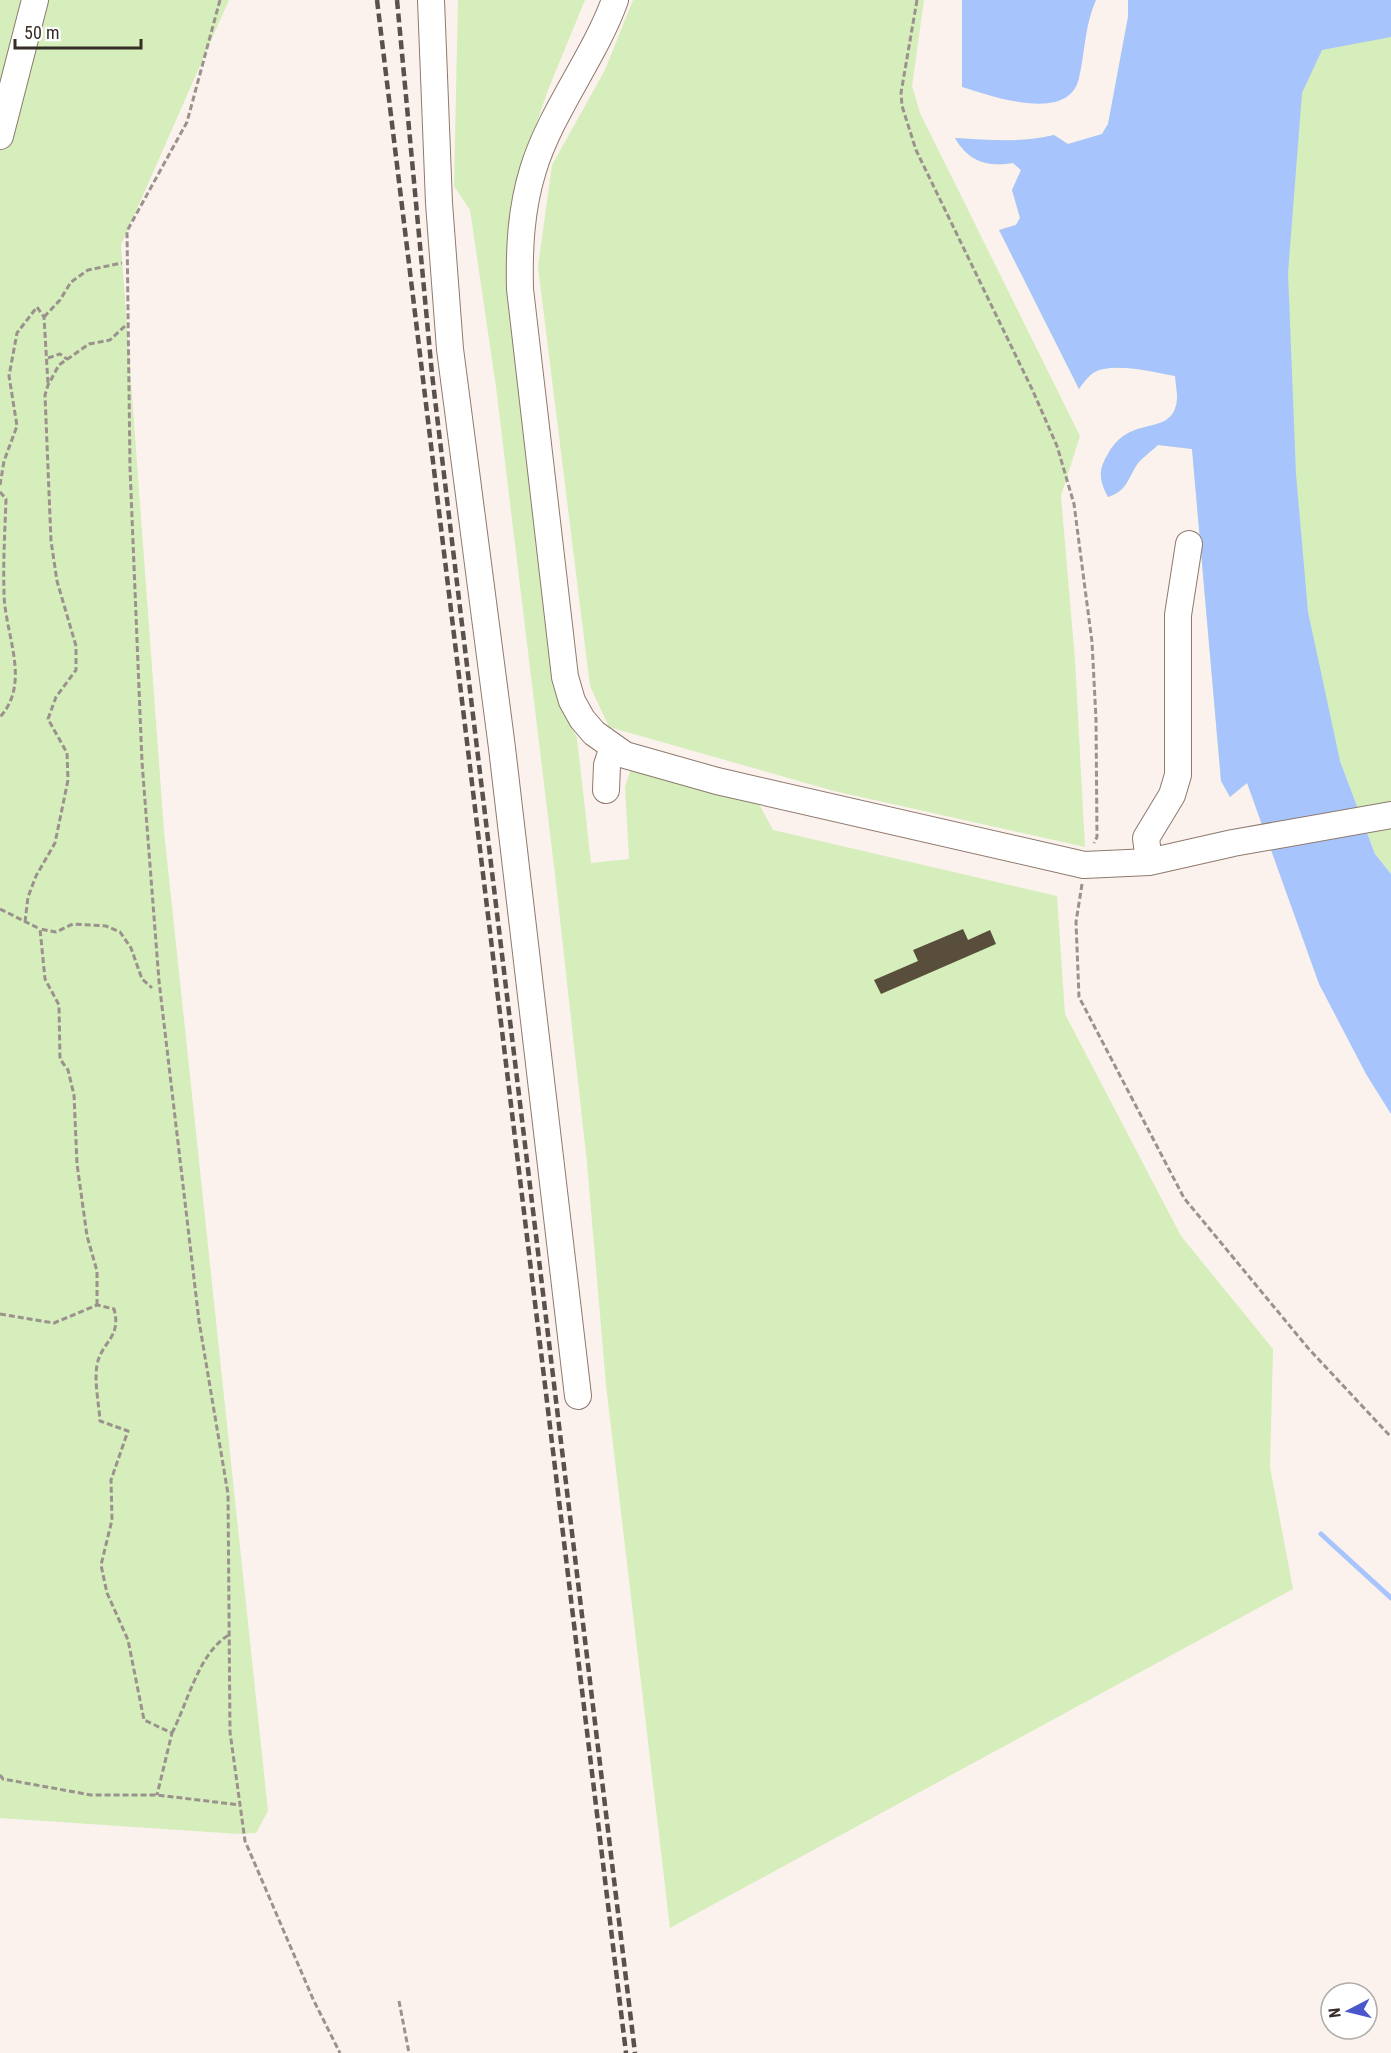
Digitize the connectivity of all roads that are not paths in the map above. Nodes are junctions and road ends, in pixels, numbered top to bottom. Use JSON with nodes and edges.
{"nodes":[{"id":1,"x":35,"y":0,"type":"edge"},
{"id":2,"x":431,"y":0,"type":"edge"},
{"id":3,"x":615,"y":0,"type":"edge"},
{"id":4,"x":0,"y":136,"type":"edge"},
{"id":5,"x":1189,"y":544,"type":"dead end"},
{"id":6,"x":613,"y":747,"type":"junction"},
{"id":7,"x":606,"y":790,"type":"dead end"},
{"id":8,"x":1391,"y":815,"type":"edge"},
{"id":9,"x":1149,"y":862,"type":"junction"},
{"id":10,"x":578,"y":1396,"type":"dead end"}],
"edges":[{"from":1,"to":4,"type":"street"},
{"from":2,"to":10,"type":"street"},
{"from":3,"to":6,"type":"street"},
{"from":5,"to":9,"type":"street"},
{"from":6,"to":7,"type":"street"},
{"from":6,"to":9,"type":"street"},
{"from":8,"to":9,"type":"street"}]}
